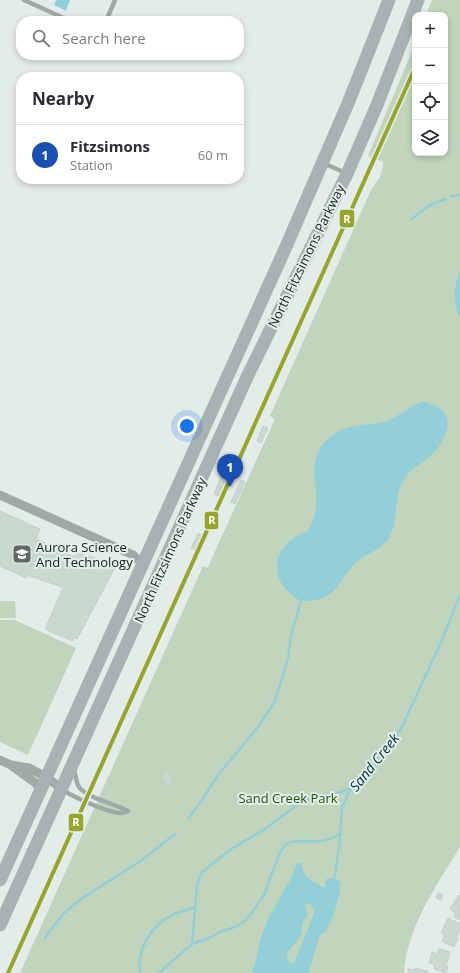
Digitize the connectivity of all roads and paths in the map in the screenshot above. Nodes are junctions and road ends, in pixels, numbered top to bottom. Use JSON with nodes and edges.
{"nodes":[{"id":1,"x":24,"y":0,"type":"edge"},
{"id":2,"x":115,"y":0,"type":"edge"},
{"id":3,"x":389,"y":0,"type":"edge"},
{"id":4,"x":418,"y":0,"type":"edge"},
{"id":5,"x":59,"y":16,"type":"edge"},
{"id":6,"x":108,"y":16,"type":"edge"},
{"id":7,"x":323,"y":162,"type":"junction"},
{"id":8,"x":347,"y":174,"type":"junction"},
{"id":9,"x":0,"y":495,"type":"edge"},
{"id":10,"x":143,"y":564,"type":"junction"},
{"id":11,"x":0,"y":760,"type":"edge"},
{"id":12,"x":73,"y":764,"type":"junction"},
{"id":13,"x":11,"y":765,"type":"junction"},
{"id":14,"x":46,"y":777,"type":"junction"},
{"id":15,"x":62,"y":789,"type":"junction"},
{"id":16,"x":40,"y":792,"type":"junction"},
{"id":17,"x":0,"y":880,"type":"edge"},
{"id":18,"x":0,"y":925,"type":"edge"}],
"edges":[{"from":1,"to":5,"type":"lane"},
{"from":2,"to":6,"type":"lane"},
{"from":3,"to":7,"type":"main road","name":"North Fitzsimons Parkway"},
{"from":4,"to":8,"type":"main road","name":"North Fitzsimons Parkway"},
{"from":7,"to":8,"type":"lane"},
{"from":7,"to":10,"type":"main road","name":"North Fitzsimons Parkway"},
{"from":8,"to":12,"type":"main road","name":"North Fitzsimons Parkway"},
{"from":9,"to":10,"type":"street"},
{"from":10,"to":14,"type":"main road","name":"North Fitzsimons Parkway"},
{"from":11,"to":13,"type":"street"},
{"from":12,"to":15,"type":"main road","name":"North Fitzsimons Parkway"},
{"from":12,"to":15,"type":"lane"},
{"from":13,"to":14,"type":"street"},
{"from":13,"to":16,"type":"street"},
{"from":14,"to":15,"type":"street"},
{"from":14,"to":16,"type":"main road","name":"North Fitzsimons Parkway"},
{"from":15,"to":18,"type":"main road","name":"North Fitzsimons Parkway"},
{"from":16,"to":17,"type":"main road","name":"North Fitzsimons Parkway"}]}
